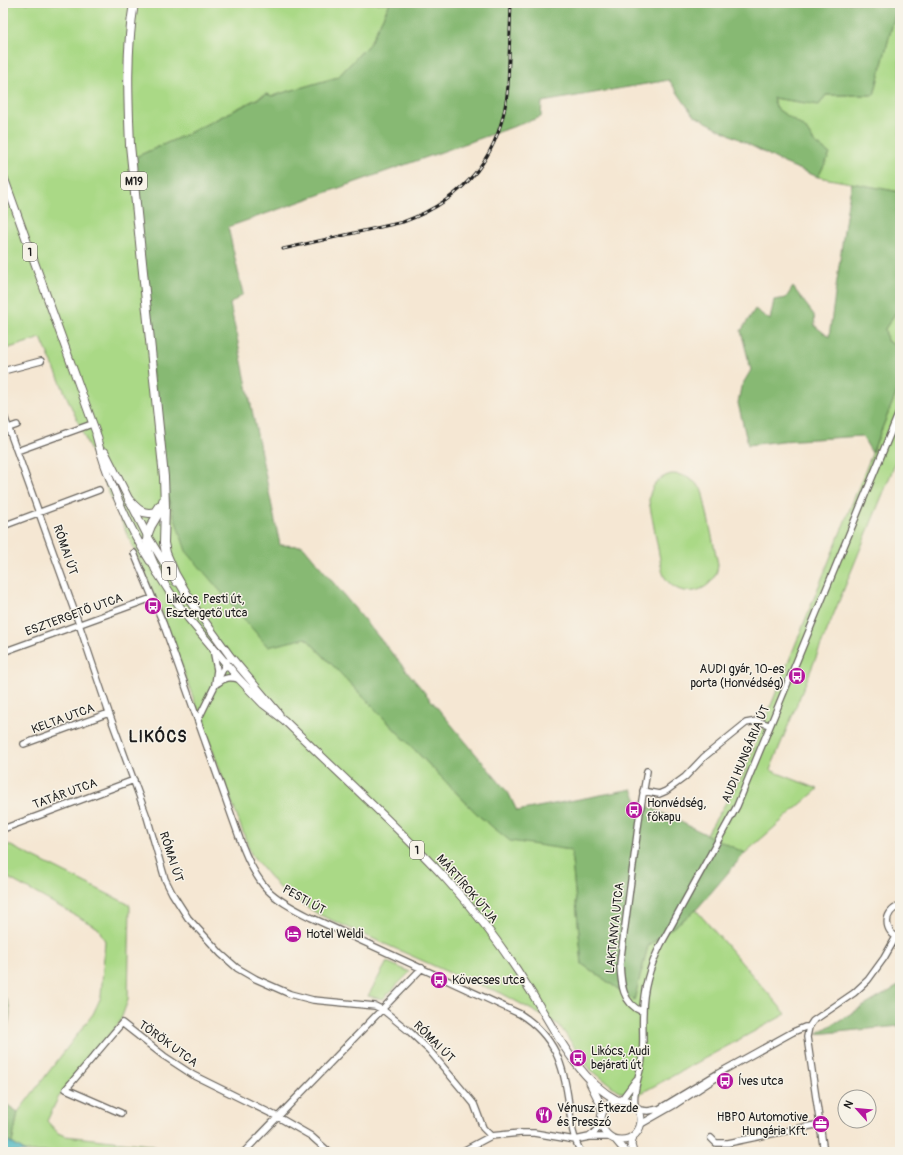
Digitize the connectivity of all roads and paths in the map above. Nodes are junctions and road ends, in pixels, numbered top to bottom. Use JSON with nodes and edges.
{"nodes":[{"id":1,"x":134,"y":3,"type":"edge"},
{"id":2,"x":3,"y":174,"type":"edge"},
{"id":3,"x":41,"y":361,"type":"dead end"},
{"id":4,"x":3,"y":371,"type":"edge"},
{"id":5,"x":900,"y":410,"type":"edge"},
{"id":6,"x":3,"y":413,"type":"edge"},
{"id":7,"x":92,"y":424,"type":"junction"},
{"id":8,"x":17,"y":425,"type":"dead end"},
{"id":9,"x":6,"y":429,"type":"edge"},
{"id":10,"x":96,"y":435,"type":"junction"},
{"id":11,"x":17,"y":451,"type":"junction"},
{"id":12,"x":99,"y":490,"type":"dead end"},
{"id":13,"x":164,"y":496,"type":"junction"},
{"id":14,"x":129,"y":500,"type":"junction"},
{"id":15,"x":40,"y":512,"type":"junction"},
{"id":16,"x":3,"y":526,"type":"edge"},
{"id":17,"x":147,"y":535,"type":"junction"},
{"id":18,"x":134,"y":553,"type":"dead end"},
{"id":19,"x":158,"y":573,"type":"junction"},
{"id":20,"x":152,"y":598,"type":"junction"},
{"id":21,"x":193,"y":605,"type":"junction"},
{"id":22,"x":79,"y":624,"type":"junction"},
{"id":23,"x":213,"y":647,"type":"junction"},
{"id":24,"x":3,"y":652,"type":"edge"},
{"id":25,"x":230,"y":656,"type":"junction"},
{"id":26,"x":226,"y":664,"type":"junction"},
{"id":27,"x":239,"y":678,"type":"junction"},
{"id":28,"x":213,"y":690,"type":"junction"},
{"id":29,"x":108,"y":714,"type":"junction"},
{"id":30,"x":198,"y":720,"type":"junction"},
{"id":31,"x":284,"y":720,"type":"junction"},
{"id":32,"x":770,"y":725,"type":"junction"},
{"id":33,"x":24,"y":744,"type":"dead end"},
{"id":34,"x":647,"y":771,"type":"dead end"},
{"id":35,"x":134,"y":780,"type":"junction"},
{"id":36,"x":643,"y":791,"type":"junction"},
{"id":37,"x":3,"y":829,"type":"edge"},
{"id":38,"x":900,"y":906,"type":"edge"},
{"id":39,"x":898,"y":937,"type":"edge"},
{"id":40,"x":422,"y":968,"type":"junction"},
{"id":41,"x":383,"y":1010,"type":"junction"},
{"id":42,"x":643,"y":1012,"type":"junction"},
{"id":43,"x":809,"y":1027,"type":"junction"},
{"id":44,"x":725,"y":1070,"type":"junction"},
{"id":45,"x":638,"y":1078,"type":"junction"},
{"id":46,"x":588,"y":1079,"type":"junction"},
{"id":47,"x":620,"y":1099,"type":"junction"},
{"id":48,"x":637,"y":1107,"type":"junction"},
{"id":49,"x":121,"y":1112,"type":"dead end"},
{"id":50,"x":602,"y":1112,"type":"junction"},
{"id":51,"x":278,"y":1117,"type":"junction"},
{"id":52,"x":601,"y":1124,"type":"junction"},
{"id":53,"x":641,"y":1124,"type":"junction"},
{"id":54,"x":820,"y":1124,"type":"junction"},
{"id":55,"x":491,"y":1136,"type":"junction"},
{"id":56,"x":633,"y":1136,"type":"junction"},
{"id":57,"x":589,"y":1137,"type":"junction"},
{"id":58,"x":613,"y":1138,"type":"junction"},
{"id":59,"x":711,"y":1138,"type":"dead end"},
{"id":60,"x":575,"y":1140,"type":"junction"},
{"id":61,"x":244,"y":1152,"type":"edge"},
{"id":62,"x":329,"y":1152,"type":"edge"},
{"id":63,"x":461,"y":1152,"type":"edge"},
{"id":64,"x":581,"y":1152,"type":"edge"},
{"id":65,"x":626,"y":1152,"type":"edge"},
{"id":66,"x":633,"y":1152,"type":"edge"},
{"id":67,"x":824,"y":1152,"type":"edge"}],
"edges":[{"from":1,"to":13,"type":"highway","number":"M19"},
{"from":2,"to":7,"type":"main road","number":"1"},
{"from":3,"to":4,"type":"street"},
{"from":5,"to":32,"type":"street","name":"AUDI HUNGÁRIA ÚT"},
{"from":6,"to":9,"type":"street","name":"RÓMAI ÚT"},
{"from":7,"to":10,"type":"main road","number":"1"},
{"from":7,"to":11,"type":"street"},
{"from":8,"to":9,"type":"street"},
{"from":9,"to":11,"type":"street","name":"RÓMAI ÚT"},
{"from":10,"to":14,"type":"main road","number":"1"},
{"from":10,"to":19,"type":"main road","number":"1"},
{"from":11,"to":15,"type":"street","name":"RÓMAI ÚT"},
{"from":12,"to":15,"type":"street"},
{"from":13,"to":14,"type":"highway"},
{"from":13,"to":17,"type":"highway"},
{"from":13,"to":21,"type":"highway"},
{"from":14,"to":17,"type":"main road","number":"1"},
{"from":15,"to":16,"type":"street"},
{"from":15,"to":22,"type":"street","name":"RÓMAI ÚT"},
{"from":17,"to":19,"type":"highway"},
{"from":17,"to":21,"type":"main road","number":"1"},
{"from":18,"to":20,"type":"street","name":"PESTI ÚT"},
{"from":19,"to":23,"type":"main road","number":"1"},
{"from":20,"to":22,"type":"street","name":"ESZTERGETŐ UTCA"},
{"from":20,"to":30,"type":"street","name":"PESTI ÚT"},
{"from":21,"to":25,"type":"main road","number":"1"},
{"from":22,"to":24,"type":"street","name":"ESZTERGETŐ UTCA"},
{"from":22,"to":29,"type":"street","name":"RÓMAI ÚT"},
{"from":23,"to":26,"type":"main road","number":"1"},
{"from":23,"to":28,"type":"street"},
{"from":25,"to":26,"type":"street"},
{"from":25,"to":31,"type":"main road","number":"1"},
{"from":26,"to":27,"type":"main road","number":"1"},
{"from":26,"to":28,"type":"street"},
{"from":27,"to":28,"type":"street"},
{"from":27,"to":31,"type":"main road","number":"1"},
{"from":28,"to":30,"type":"street"},
{"from":29,"to":33,"type":"street","name":"KELTA UTCA"},
{"from":29,"to":35,"type":"street","name":"RÓMAI ÚT"},
{"from":30,"to":40,"type":"street","name":"PESTI ÚT"},
{"from":31,"to":46,"type":"main road","name":"MÁRTÍROK ÚTJA","number":"1"},
{"from":32,"to":36,"type":"street"},
{"from":32,"to":42,"type":"street","name":"AUDI HUNGÁRIA ÚT"},
{"from":34,"to":36,"type":"street","name":"LAKTANYA UTCA"},
{"from":35,"to":37,"type":"street","name":"TATÁR UTCA"},
{"from":35,"to":41,"type":"street","name":"RÓMAI ÚT"},
{"from":36,"to":42,"type":"street","name":"LAKTANYA UTCA"},
{"from":38,"to":39,"type":"street"},
{"from":39,"to":43,"type":"street"},
{"from":40,"to":41,"type":"street"},
{"from":40,"to":60,"type":"street","name":"PESTI ÚT"},
{"from":41,"to":51,"type":"street"},
{"from":41,"to":55,"type":"street","name":"RÓMAI ÚT"},
{"from":42,"to":45,"type":"street"},
{"from":43,"to":44,"type":"street"},
{"from":43,"to":54,"type":"street"},
{"from":44,"to":48,"type":"street"},
{"from":44,"to":53,"type":"street"},
{"from":45,"to":47,"type":"street"},
{"from":45,"to":48,"type":"street"},
{"from":46,"to":47,"type":"main road","name":"MÁRTÍROK ÚTJA","number":"1"},
{"from":46,"to":50,"type":"main road","name":"MÁRTÍROK ÚTJA","number":"1"},
{"from":47,"to":48,"type":"main road","name":"MÁRTÍROK ÚTJA","number":"1"},
{"from":47,"to":50,"type":"main road"},
{"from":48,"to":53,"type":"main road"},
{"from":49,"to":51,"type":"street","name":"TÖRÖK UTCA"},
{"from":50,"to":52,"type":"main road","name":"MÁRTÍROK ÚTJA","number":"1"},
{"from":51,"to":61,"type":"street"},
{"from":51,"to":62,"type":"street","name":"TÖRÖK UTCA"},
{"from":52,"to":57,"type":"street"},
{"from":52,"to":58,"type":"main road"},
{"from":53,"to":56,"type":"main road"},
{"from":54,"to":59,"type":"street"},
{"from":54,"to":67,"type":"street"},
{"from":55,"to":60,"type":"street"},
{"from":55,"to":63,"type":"street"},
{"from":56,"to":58,"type":"main road"},
{"from":56,"to":66,"type":"main road"},
{"from":57,"to":58,"type":"street"},
{"from":57,"to":60,"type":"street"},
{"from":58,"to":65,"type":"main road"},
{"from":60,"to":64,"type":"street","name":"PESTI ÚT"}]}
